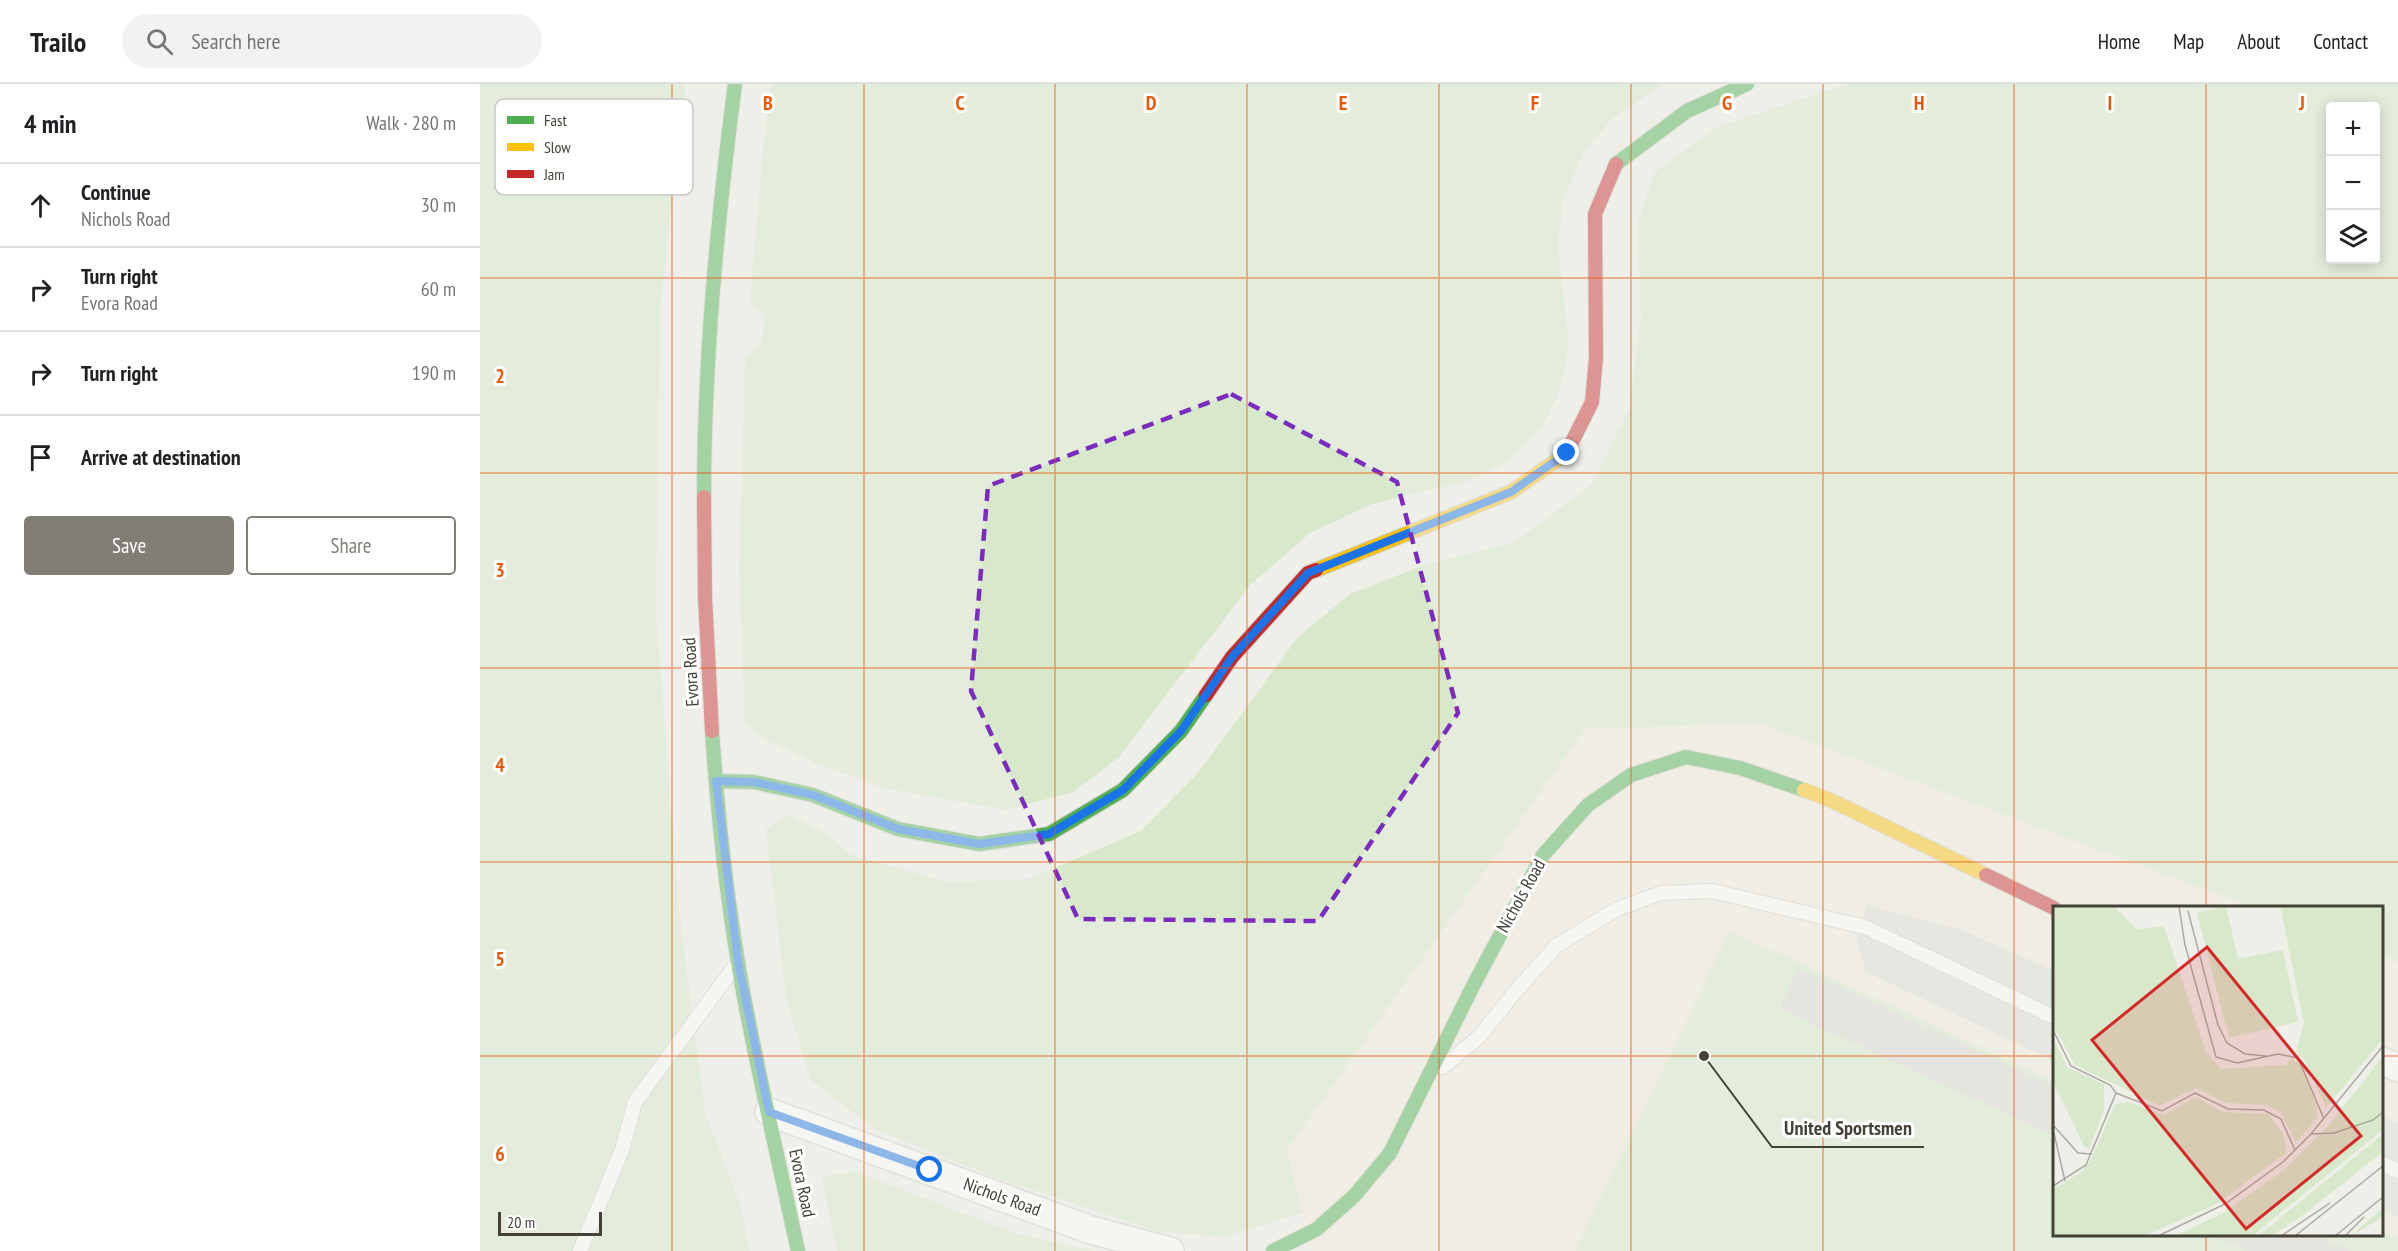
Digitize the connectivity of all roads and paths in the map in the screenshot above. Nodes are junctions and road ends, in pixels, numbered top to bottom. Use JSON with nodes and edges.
{"nodes":[{"id":1,"x":735,"y":84,"type":"edge"},
{"id":2,"x":1747,"y":84,"type":"edge"},
{"id":3,"x":716,"y":781,"type":"junction"},
{"id":4,"x":2053,"y":907,"type":"edge"},
{"id":5,"x":738,"y":962,"type":"junction"},
{"id":6,"x":2053,"y":1016,"type":"edge"},
{"id":7,"x":2383,"y":1060,"type":"edge"},
{"id":8,"x":2398,"y":1068,"type":"edge"},
{"id":9,"x":1425,"y":1082,"type":"junction"},
{"id":10,"x":769,"y":1112,"type":"junction"},
{"id":11,"x":2383,"y":1164,"type":"edge"},
{"id":12,"x":2398,"y":1171,"type":"edge"},
{"id":13,"x":580,"y":1251,"type":"edge"},
{"id":14,"x":798,"y":1251,"type":"edge"},
{"id":15,"x":1170,"y":1251,"type":"edge"},
{"id":16,"x":1274,"y":1251,"type":"edge"}],
"edges":[{"from":1,"to":3,"type":"street","name":"Evora Road"},
{"from":2,"to":3,"type":"street"},
{"from":3,"to":5,"type":"street","name":"Evora Road"},
{"from":4,"to":9,"type":"street","name":"Nichols Road"},
{"from":5,"to":10,"type":"street","name":"Evora Road"},
{"from":5,"to":13,"type":"lane"},
{"from":6,"to":9,"type":"lane"},
{"from":7,"to":8,"type":"street"},
{"from":9,"to":16,"type":"street","name":"Nichols Road"},
{"from":10,"to":14,"type":"street","name":"Evora Road"},
{"from":10,"to":15,"type":"street","name":"Nichols Road"},
{"from":11,"to":12,"type":"lane"}]}
